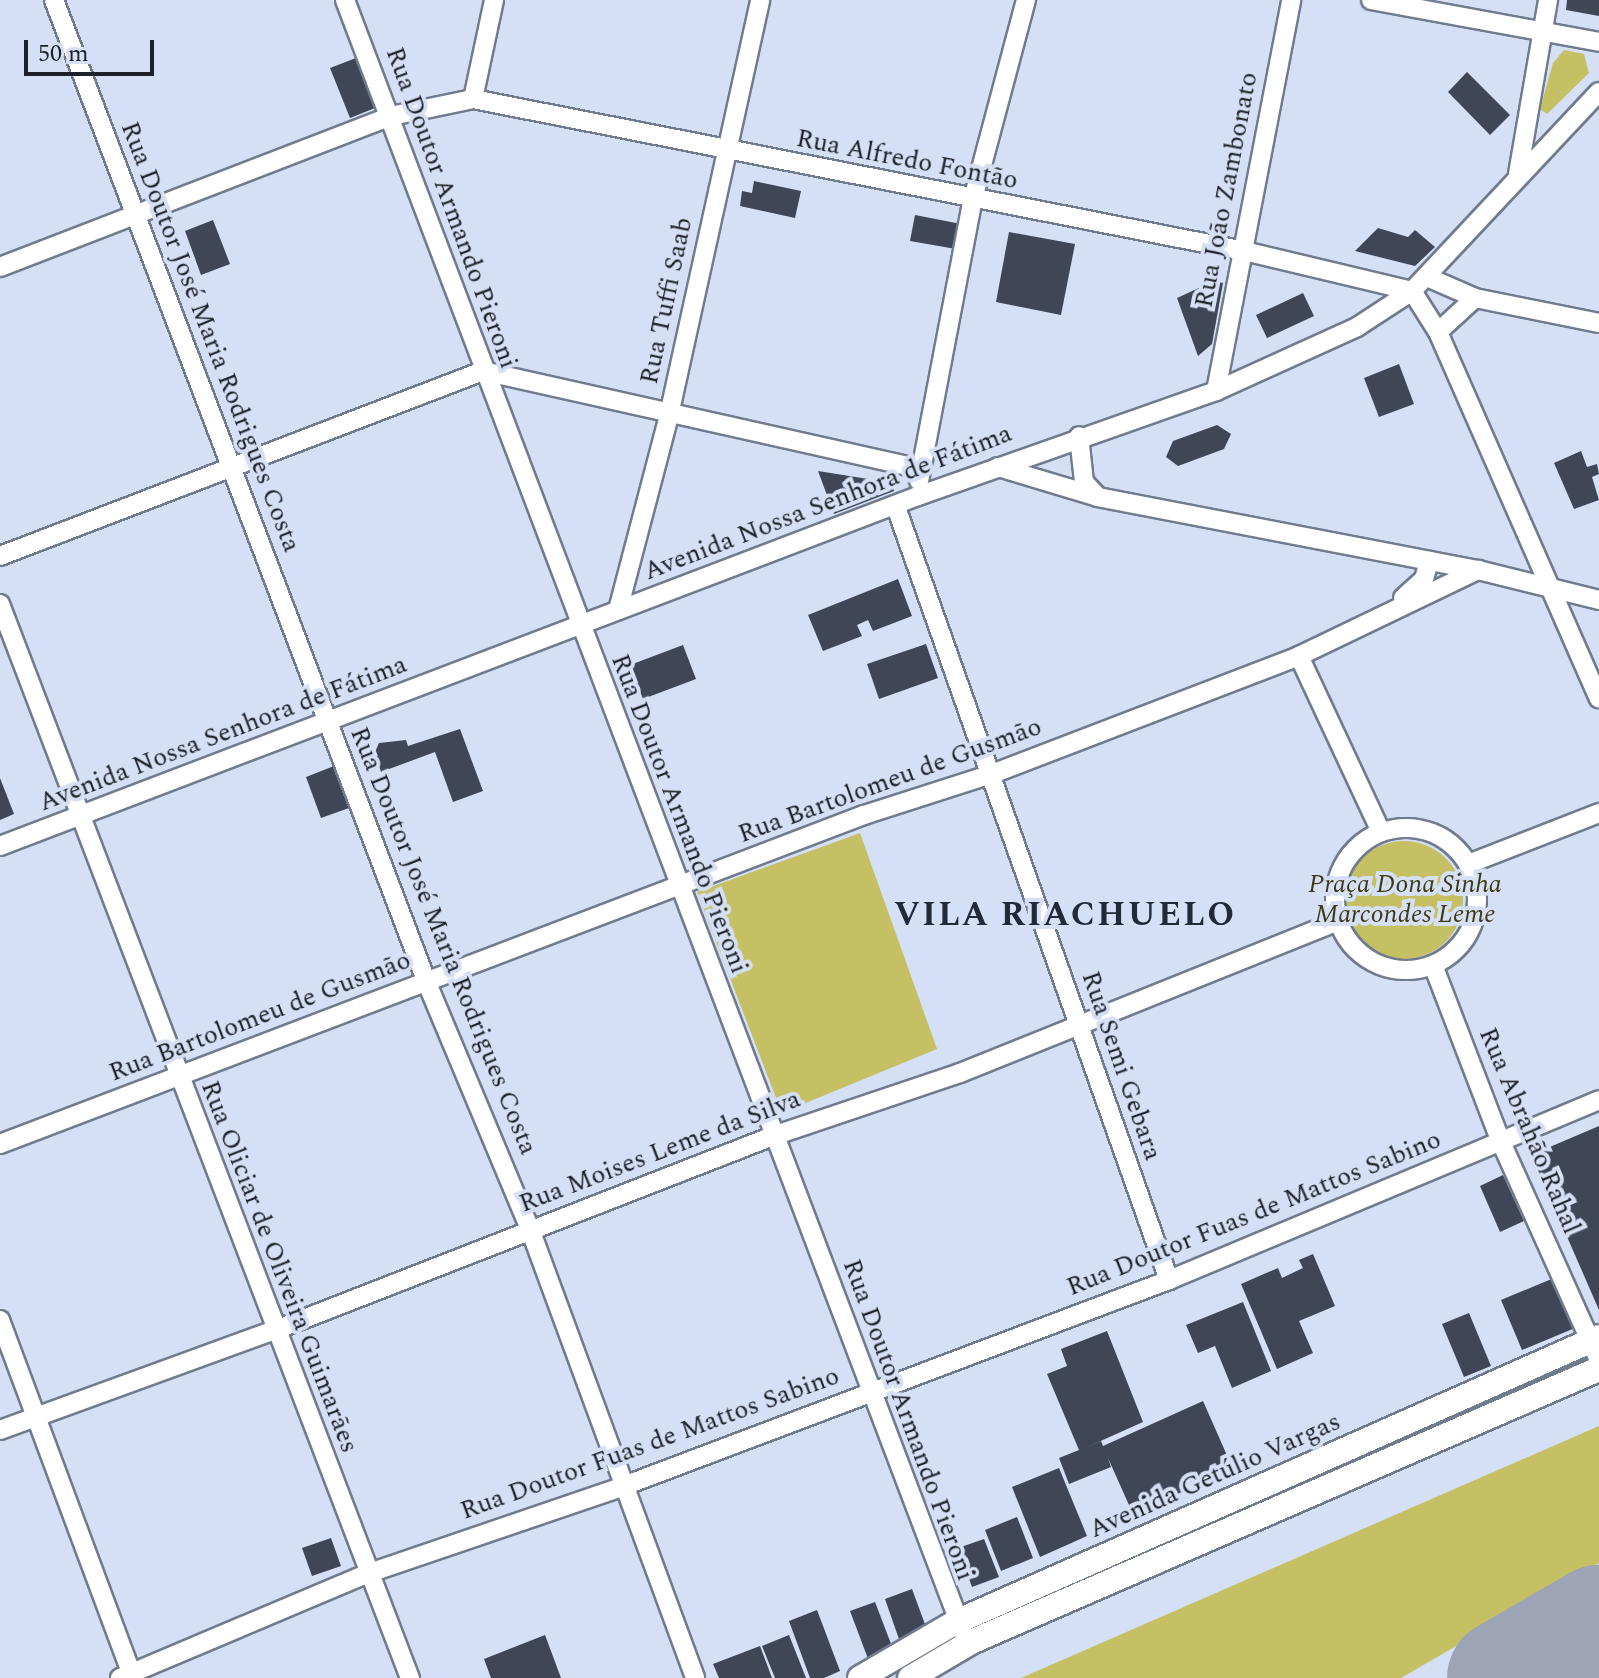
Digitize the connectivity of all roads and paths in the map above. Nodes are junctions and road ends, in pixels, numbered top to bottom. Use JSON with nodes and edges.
{"nodes":[{"id":1,"x":54,"y":0,"type":"edge"},
{"id":2,"x":345,"y":0,"type":"edge"},
{"id":3,"x":494,"y":0,"type":"edge"},
{"id":4,"x":760,"y":0,"type":"edge"},
{"id":5,"x":1026,"y":0,"type":"edge"},
{"id":6,"x":1291,"y":0,"type":"edge"},
{"id":7,"x":1371,"y":0,"type":"edge"},
{"id":8,"x":1548,"y":0,"type":"edge"},
{"id":9,"x":1542,"y":29,"type":"junction"},
{"id":10,"x":1599,"y":42,"type":"edge"},
{"id":11,"x":1599,"y":92,"type":"edge"},
{"id":12,"x":473,"y":99,"type":"junction"},
{"id":13,"x":391,"y":116,"type":"junction"},
{"id":14,"x":724,"y":151,"type":"junction"},
{"id":15,"x":1518,"y":174,"type":"junction"},
{"id":16,"x":973,"y":199,"type":"junction"},
{"id":17,"x":135,"y":214,"type":"junction"},
{"id":18,"x":1240,"y":250,"type":"junction"},
{"id":19,"x":0,"y":267,"type":"edge"},
{"id":20,"x":1427,"y":277,"type":"junction"},
{"id":21,"x":1412,"y":291,"type":"junction"},
{"id":22,"x":1475,"y":298,"type":"junction"},
{"id":23,"x":1599,"y":323,"type":"edge"},
{"id":24,"x":1438,"y":332,"type":"junction"},
{"id":25,"x":483,"y":371,"type":"junction"},
{"id":26,"x":1216,"y":391,"type":"junction"},
{"id":27,"x":669,"y":415,"type":"junction"},
{"id":28,"x":1079,"y":436,"type":"junction"},
{"id":29,"x":232,"y":467,"type":"junction"},
{"id":30,"x":998,"y":467,"type":"junction"},
{"id":31,"x":920,"y":469,"type":"junction"},
{"id":32,"x":918,"y":496,"type":"junction"},
{"id":33,"x":1098,"y":497,"type":"junction"},
{"id":34,"x":896,"y":507,"type":"junction"},
{"id":35,"x":0,"y":556,"type":"edge"},
{"id":36,"x":1429,"y":561,"type":"junction"},
{"id":37,"x":1478,"y":570,"type":"junction"},
{"id":38,"x":1554,"y":589,"type":"junction"},
{"id":39,"x":1599,"y":600,"type":"edge"},
{"id":40,"x":0,"y":604,"type":"edge"},
{"id":41,"x":618,"y":610,"type":"junction"},
{"id":42,"x":1389,"y":612,"type":"junction"},
{"id":43,"x":579,"y":627,"type":"junction"},
{"id":44,"x":1299,"y":656,"type":"junction"},
{"id":45,"x":1599,"y":698,"type":"edge"},
{"id":46,"x":328,"y":721,"type":"junction"},
{"id":47,"x":992,"y":774,"type":"junction"},
{"id":48,"x":1599,"y":813,"type":"edge"},
{"id":49,"x":81,"y":814,"type":"junction"},
{"id":50,"x":1381,"y":832,"type":"junction"},
{"id":51,"x":0,"y":846,"type":"edge"},
{"id":52,"x":1468,"y":864,"type":"junction"},
{"id":53,"x":680,"y":885,"type":"junction"},
{"id":54,"x":1338,"y":921,"type":"junction"},
{"id":55,"x":1433,"y":965,"type":"junction"},
{"id":56,"x":427,"y":983,"type":"junction"},
{"id":57,"x":1078,"y":1025,"type":"junction"},
{"id":58,"x":176,"y":1076,"type":"junction"},
{"id":59,"x":1599,"y":1100,"type":"edge"},
{"id":60,"x":773,"y":1136,"type":"junction"},
{"id":61,"x":1501,"y":1142,"type":"junction"},
{"id":62,"x":0,"y":1144,"type":"edge"},
{"id":63,"x":530,"y":1229,"type":"junction"},
{"id":64,"x":1169,"y":1280,"type":"junction"},
{"id":65,"x":0,"y":1320,"type":"edge"},
{"id":66,"x":278,"y":1329,"type":"junction"},
{"id":67,"x":1596,"y":1346,"type":"edge"},
{"id":68,"x":1599,"y":1369,"type":"edge"},
{"id":69,"x":871,"y":1389,"type":"junction"},
{"id":70,"x":39,"y":1415,"type":"junction"},
{"id":71,"x":0,"y":1430,"type":"edge"},
{"id":72,"x":621,"y":1487,"type":"junction"},
{"id":73,"x":369,"y":1573,"type":"junction"},
{"id":74,"x":956,"y":1622,"type":"junction"},
{"id":75,"x":971,"y":1642,"type":"junction"},
{"id":76,"x":128,"y":1677,"type":"edge"},
{"id":77,"x":410,"y":1678,"type":"edge"},
{"id":78,"x":695,"y":1678,"type":"edge"},
{"id":79,"x":860,"y":1678,"type":"edge"},
{"id":80,"x":910,"y":1678,"type":"edge"}],
"edges":[{"from":1,"to":17,"type":"street","name":"Rua Doutor José Maria Rodrigues Costa"},
{"from":2,"to":13,"type":"street","name":"Rua Doutor Armando Pieroni"},
{"from":3,"to":12,"type":"street"},
{"from":4,"to":14,"type":"street","name":"Rua Tuffi Saab"},
{"from":5,"to":16,"type":"street"},
{"from":6,"to":18,"type":"street","name":"Rua João Zambonato"},
{"from":7,"to":9,"type":"street"},
{"from":8,"to":9,"type":"street"},
{"from":9,"to":10,"type":"street"},
{"from":9,"to":15,"type":"street"},
{"from":11,"to":15,"type":"street","name":"Avenida Nossa Senhora de Fátima"},
{"from":12,"to":13,"type":"street","name":"Rua Alfredo Fontão"},
{"from":12,"to":14,"type":"street","name":"Rua Alfredo Fontão"},
{"from":13,"to":17,"type":"street","name":"Rua Alfredo Fontão"},
{"from":13,"to":25,"type":"street","name":"Rua Doutor Armando Pieroni"},
{"from":14,"to":16,"type":"street","name":"Rua Alfredo Fontão"},
{"from":14,"to":27,"type":"street","name":"Rua Tuffi Saab"},
{"from":15,"to":20,"type":"street","name":"Avenida Nossa Senhora de Fátima"},
{"from":16,"to":18,"type":"street","name":"Rua Alfredo Fontão"},
{"from":16,"to":31,"type":"street"},
{"from":17,"to":19,"type":"street","name":"Rua Alfredo Fontão"},
{"from":17,"to":29,"type":"street","name":"Rua Doutor José Maria Rodrigues Costa"},
{"from":18,"to":21,"type":"street","name":"Rua Alfredo Fontão"},
{"from":18,"to":26,"type":"street","name":"Rua João Zambonato"},
{"from":20,"to":21,"type":"street","name":"Avenida Nossa Senhora de Fátima"},
{"from":20,"to":22,"type":"street"},
{"from":21,"to":24,"type":"street"},
{"from":21,"to":26,"type":"street","name":"Avenida Nossa Senhora de Fátima"},
{"from":22,"to":23,"type":"street"},
{"from":22,"to":24,"type":"street"},
{"from":24,"to":38,"type":"street"},
{"from":25,"to":27,"type":"street"},
{"from":25,"to":29,"type":"street"},
{"from":25,"to":43,"type":"street","name":"Rua Doutor Armando Pieroni"},
{"from":26,"to":28,"type":"street","name":"Avenida Nossa Senhora de Fátima"},
{"from":27,"to":31,"type":"street"},
{"from":27,"to":41,"type":"street","name":"Rua Tuffi Saab"},
{"from":28,"to":30,"type":"street","name":"Avenida Nossa Senhora de Fátima"},
{"from":28,"to":33,"type":"street"},
{"from":29,"to":35,"type":"street"},
{"from":29,"to":46,"type":"street","name":"Rua Doutor José Maria Rodrigues Costa"},
{"from":30,"to":32,"type":"street","name":"Avenida Nossa Senhora de Fátima"},
{"from":30,"to":33,"type":"street"},
{"from":31,"to":32,"type":"street"},
{"from":32,"to":34,"type":"street","name":"Avenida Nossa Senhora de Fátima"},
{"from":33,"to":36,"type":"street"},
{"from":34,"to":41,"type":"street","name":"Avenida Nossa Senhora de Fátima"},
{"from":34,"to":47,"type":"street","name":"Rua Semi Gebara"},
{"from":36,"to":37,"type":"street"},
{"from":36,"to":42,"type":"street","name":"Rua Bartolomeu de Gusmão"},
{"from":37,"to":38,"type":"street"},
{"from":37,"to":42,"type":"street","name":"Rua Bartolomeu de Gusmão"},
{"from":38,"to":39,"type":"street"},
{"from":38,"to":45,"type":"street"},
{"from":40,"to":49,"type":"street","name":"Rua Oliciar de Oliveira Guimarães"},
{"from":41,"to":43,"type":"street","name":"Avenida Nossa Senhora de Fátima"},
{"from":42,"to":44,"type":"street","name":"Rua Bartolomeu de Gusmão"},
{"from":43,"to":46,"type":"street","name":"Avenida Nossa Senhora de Fátima"},
{"from":43,"to":53,"type":"street","name":"Rua Doutor Armando Pieroni"},
{"from":44,"to":47,"type":"street","name":"Rua Bartolomeu de Gusmão"},
{"from":44,"to":50,"type":"street"},
{"from":46,"to":49,"type":"street","name":"Avenida Nossa Senhora de Fátima"},
{"from":46,"to":56,"type":"street","name":"Rua Doutor José Maria Rodrigues Costa"},
{"from":47,"to":53,"type":"street","name":"Rua Bartolomeu de Gusmão"},
{"from":47,"to":57,"type":"street","name":"Rua Semi Gebara"},
{"from":48,"to":52,"type":"street"},
{"from":49,"to":51,"type":"street","name":"Avenida Nossa Senhora de Fátima"},
{"from":49,"to":58,"type":"street","name":"Rua Oliciar de Oliveira Guimarães"},
{"from":50,"to":52,"type":"street"},
{"from":50,"to":54,"type":"street"},
{"from":52,"to":55,"type":"street"},
{"from":53,"to":56,"type":"street","name":"Rua Bartolomeu de Gusmão"},
{"from":53,"to":60,"type":"street","name":"Rua Doutor Armando Pieroni"},
{"from":54,"to":55,"type":"street"},
{"from":54,"to":57,"type":"street","name":"Rua Moises Leme da Silva"},
{"from":55,"to":61,"type":"street","name":"Rua Abrahão Rahal"},
{"from":56,"to":58,"type":"street","name":"Rua Bartolomeu de Gusmão"},
{"from":56,"to":63,"type":"street","name":"Rua Doutor José Maria Rodrigues Costa"},
{"from":57,"to":60,"type":"street","name":"Rua Moises Leme da Silva"},
{"from":57,"to":64,"type":"street","name":"Rua Semi Gebara"},
{"from":58,"to":62,"type":"street","name":"Rua Bartolomeu de Gusmão"},
{"from":58,"to":66,"type":"street","name":"Rua Oliciar de Oliveira Guimarães"},
{"from":59,"to":61,"type":"street","name":"Rua Doutor Fuas de Mattos Sabino"},
{"from":60,"to":63,"type":"street","name":"Rua Moises Leme da Silva"},
{"from":60,"to":69,"type":"street","name":"Rua Doutor Armando Pieroni"},
{"from":61,"to":64,"type":"street","name":"Rua Doutor Fuas de Mattos Sabino"},
{"from":61,"to":67,"type":"street","name":"Rua Abrahão Rahal"},
{"from":63,"to":66,"type":"street","name":"Rua Moises Leme da Silva"},
{"from":63,"to":72,"type":"street","name":"Rua Doutor José Maria Rodrigues Costa"},
{"from":64,"to":69,"type":"street","name":"Rua Doutor Fuas de Mattos Sabino"},
{"from":65,"to":70,"type":"street"},
{"from":66,"to":70,"type":"street","name":"Rua Moises Leme da Silva"},
{"from":66,"to":73,"type":"street","name":"Rua Oliciar de Oliveira Guimarães"},
{"from":67,"to":74,"type":"main road","name":"Avenida Getúlio Vargas"},
{"from":68,"to":75,"type":"main road","name":"Avenida Getúlio Vargas"},
{"from":69,"to":72,"type":"street","name":"Rua Doutor Fuas de Mattos Sabino"},
{"from":69,"to":74,"type":"street","name":"Rua Doutor Armando Pieroni"},
{"from":70,"to":71,"type":"street","name":"Rua Moises Leme da Silva"},
{"from":70,"to":76,"type":"street"},
{"from":72,"to":73,"type":"street","name":"Rua Doutor Fuas de Mattos Sabino"},
{"from":72,"to":78,"type":"street","name":"Rua Doutor José Maria Rodrigues Costa"},
{"from":73,"to":76,"type":"street","name":"Rua Doutor Fuas de Mattos Sabino"},
{"from":73,"to":77,"type":"street","name":"Rua Oliciar de Oliveira Guimarães"},
{"from":74,"to":75,"type":"street","name":"Rua Doutor Armando Pieroni"},
{"from":74,"to":79,"type":"main road","name":"Avenida Getúlio Vargas"},
{"from":75,"to":80,"type":"main road","name":"Avenida Getúlio Vargas"}]}
